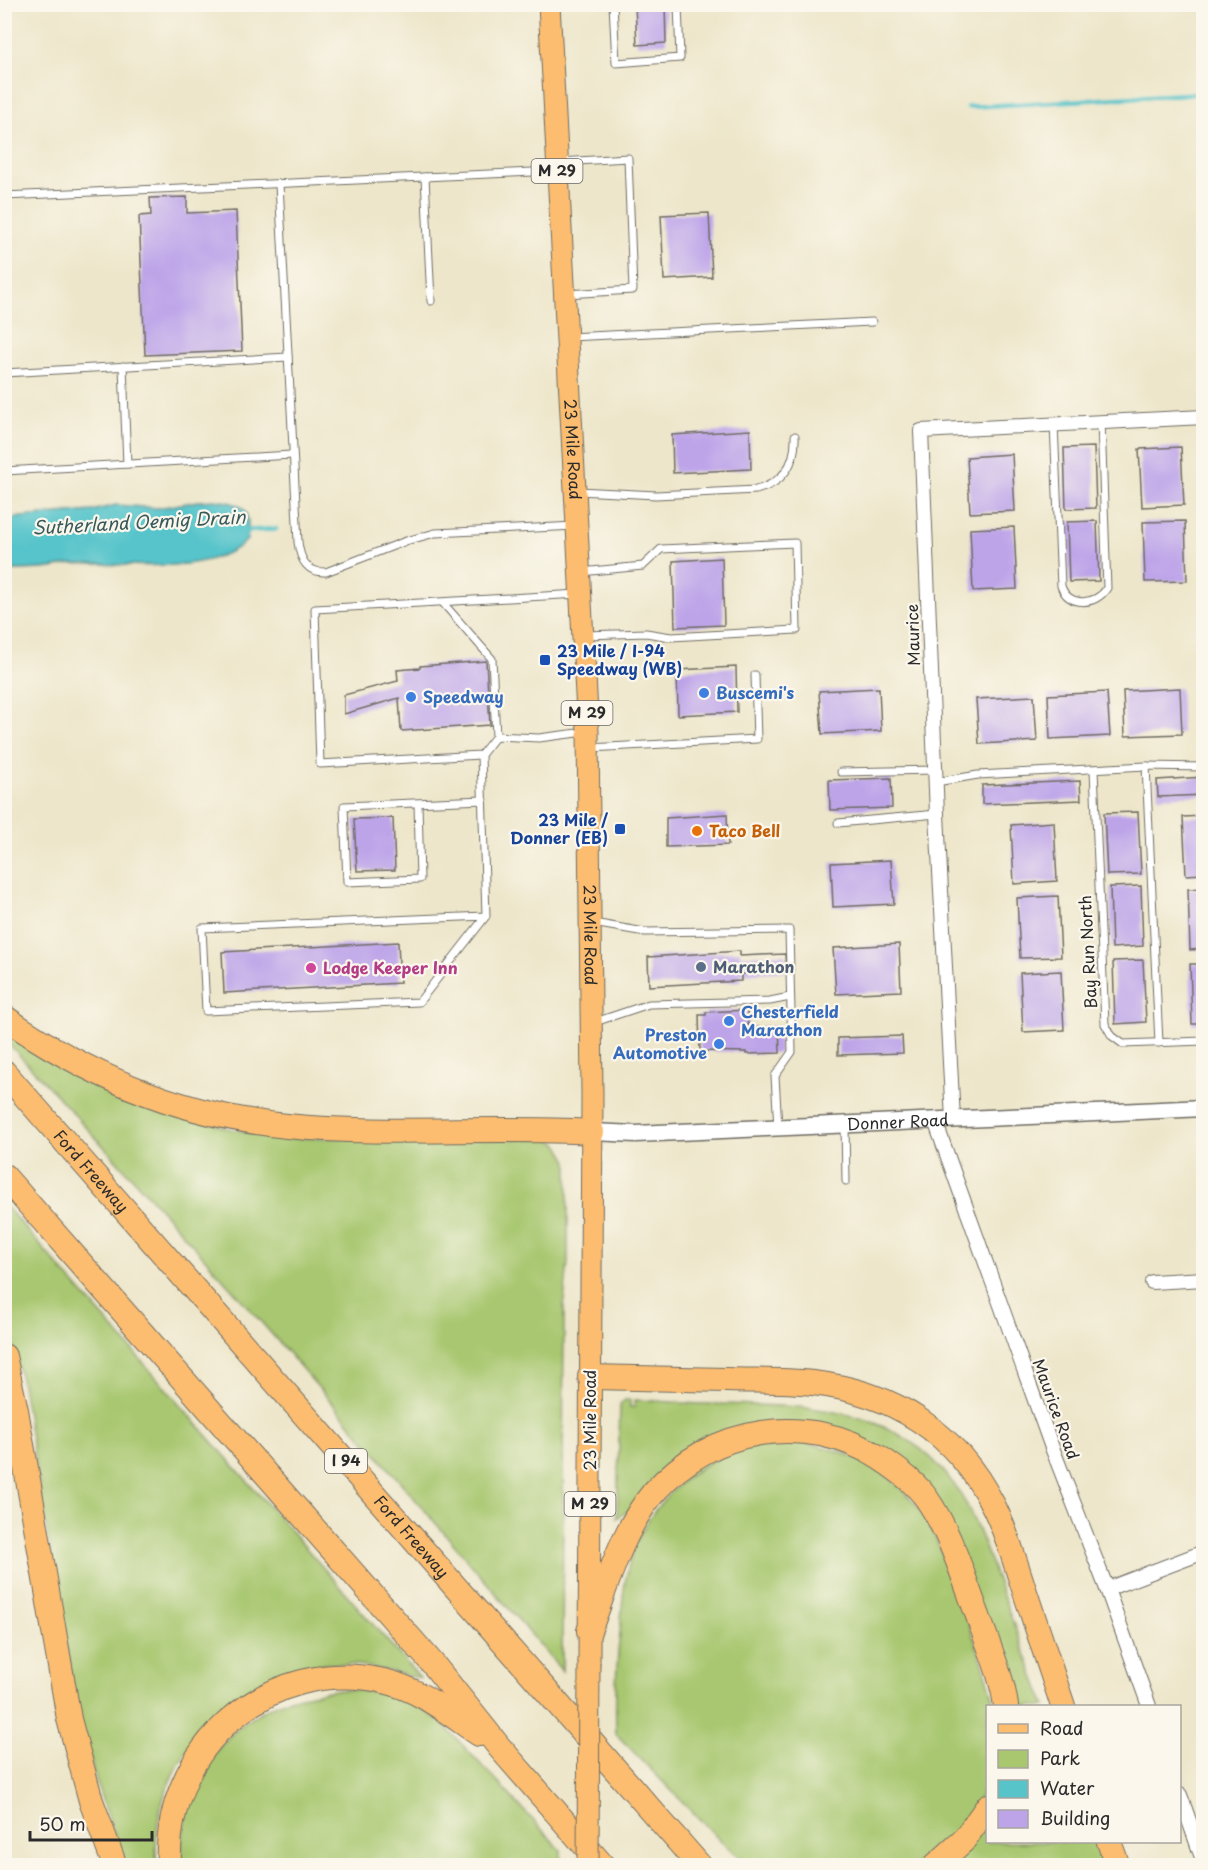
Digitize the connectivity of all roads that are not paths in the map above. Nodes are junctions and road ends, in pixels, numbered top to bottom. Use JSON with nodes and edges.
{"nodes":[{"id":1,"x":549,"y":4,"type":"edge"},
{"id":2,"x":613,"y":4,"type":"edge"},
{"id":3,"x":678,"y":4,"type":"edge"},
{"id":4,"x":557,"y":167,"type":"junction"},
{"id":5,"x":425,"y":177,"type":"junction"},
{"id":6,"x":279,"y":183,"type":"junction"},
{"id":7,"x":4,"y":196,"type":"edge"},
{"id":8,"x":563,"y":294,"type":"junction"},
{"id":9,"x":431,"y":301,"type":"dead end"},
{"id":10,"x":872,"y":322,"type":"dead end"},
{"id":11,"x":566,"y":337,"type":"junction"},
{"id":12,"x":288,"y":357,"type":"junction"},
{"id":13,"x":123,"y":366,"type":"junction"},
{"id":14,"x":4,"y":373,"type":"edge"},
{"id":15,"x":1203,"y":417,"type":"edge"},
{"id":16,"x":1101,"y":421,"type":"junction"},
{"id":17,"x":1054,"y":424,"type":"junction"},
{"id":18,"x":795,"y":436,"type":"dead end"},
{"id":19,"x":292,"y":455,"type":"junction"},
{"id":20,"x":127,"y":464,"type":"junction"},
{"id":21,"x":4,"y":471,"type":"edge"},
{"id":22,"x":575,"y":491,"type":"junction"},
{"id":23,"x":577,"y":526,"type":"junction"},
{"id":24,"x":580,"y":572,"type":"junction"},
{"id":25,"x":581,"y":594,"type":"junction"},
{"id":26,"x":443,"y":603,"type":"junction"},
{"id":27,"x":583,"y":635,"type":"junction"},
{"id":28,"x":754,"y":675,"type":"dead end"},
{"id":29,"x":496,"y":736,"type":"junction"},
{"id":30,"x":588,"y":740,"type":"junction"},
{"id":31,"x":481,"y":755,"type":"junction"},
{"id":32,"x":1146,"y":766,"type":"junction"},
{"id":33,"x":1203,"y":767,"type":"edge"},
{"id":34,"x":1094,"y":770,"type":"junction"},
{"id":35,"x":840,"y":772,"type":"dead end"},
{"id":36,"x":935,"y":776,"type":"junction"},
{"id":37,"x":483,"y":800,"type":"junction"},
{"id":38,"x":418,"y":803,"type":"junction"},
{"id":39,"x":937,"y":814,"type":"junction"},
{"id":40,"x":838,"y":823,"type":"dead end"},
{"id":41,"x":486,"y":916,"type":"junction"},
{"id":42,"x":591,"y":923,"type":"junction"},
{"id":43,"x":790,"y":997,"type":"junction"},
{"id":44,"x":4,"y":1017,"type":"edge"},
{"id":45,"x":592,"y":1023,"type":"junction"},
{"id":46,"x":1203,"y":1041,"type":"edge"},
{"id":47,"x":1159,"y":1043,"type":"junction"},
{"id":48,"x":4,"y":1072,"type":"edge"},
{"id":49,"x":1203,"y":1108,"type":"edge"},
{"id":50,"x":953,"y":1120,"type":"junction"},
{"id":51,"x":935,"y":1121,"type":"junction"},
{"id":52,"x":844,"y":1125,"type":"junction"},
{"id":53,"x":778,"y":1128,"type":"junction"},
{"id":54,"x":592,"y":1132,"type":"junction"},
{"id":55,"x":4,"y":1176,"type":"edge"},
{"id":56,"x":846,"y":1181,"type":"dead end"},
{"id":57,"x":1203,"y":1280,"type":"edge"},
{"id":58,"x":1152,"y":1282,"type":"dead end"},
{"id":59,"x":4,"y":1356,"type":"edge"},
{"id":60,"x":590,"y":1377,"type":"junction"},
{"id":61,"x":1203,"y":1552,"type":"edge"},
{"id":62,"x":1107,"y":1589,"type":"junction"},
{"id":63,"x":589,"y":1631,"type":"junction"},
{"id":64,"x":1006,"y":1705,"type":"edge"},
{"id":65,"x":1062,"y":1705,"type":"edge"},
{"id":66,"x":1148,"y":1705,"type":"edge"},
{"id":67,"x":500,"y":1748,"type":"junction"},
{"id":68,"x":1181,"y":1801,"type":"edge"},
{"id":69,"x":986,"y":1807,"type":"edge"},
{"id":70,"x":1109,"y":1843,"type":"edge"},
{"id":71,"x":694,"y":1858,"type":"edge"},
{"id":72,"x":1203,"y":1863,"type":"edge"},
{"id":73,"x":115,"y":1866,"type":"edge"},
{"id":74,"x":169,"y":1866,"type":"edge"},
{"id":75,"x":588,"y":1866,"type":"edge"},
{"id":76,"x":603,"y":1866,"type":"edge"},
{"id":77,"x":718,"y":1866,"type":"edge"},
{"id":78,"x":935,"y":1866,"type":"edge"},
{"id":79,"x":1118,"y":1866,"type":"edge"}],
"edges":[{"from":1,"to":4,"type":"main road","name":"23 Mile Road","number":"M 29"},
{"from":2,"to":3,"type":"lane"},
{"from":4,"to":5,"type":"lane"},
{"from":4,"to":8,"type":"main road","name":"23 Mile Road","number":"M 29"},
{"from":4,"to":8,"type":"lane"},
{"from":5,"to":6,"type":"lane"},
{"from":5,"to":9,"type":"lane"},
{"from":6,"to":7,"type":"lane"},
{"from":6,"to":12,"type":"lane"},
{"from":8,"to":11,"type":"main road","name":"23 Mile Road","number":"M 29"},
{"from":10,"to":11,"type":"lane"},
{"from":11,"to":22,"type":"main road","name":"23 Mile Road","number":"M 29"},
{"from":12,"to":13,"type":"lane"},
{"from":12,"to":19,"type":"lane"},
{"from":13,"to":14,"type":"lane"},
{"from":13,"to":20,"type":"lane"},
{"from":15,"to":16,"type":"street","name":"Maurice"},
{"from":16,"to":17,"type":"street","name":"Maurice"},
{"from":16,"to":17,"type":"lane"},
{"from":17,"to":36,"type":"street","name":"Maurice"},
{"from":18,"to":22,"type":"lane"},
{"from":19,"to":20,"type":"lane"},
{"from":19,"to":23,"type":"lane"},
{"from":20,"to":21,"type":"lane"},
{"from":22,"to":23,"type":"main road","name":"23 Mile Road","number":"M 29"},
{"from":23,"to":24,"type":"main road","name":"23 Mile Road","number":"M 29"},
{"from":24,"to":25,"type":"main road","name":"23 Mile Road","number":"M 29"},
{"from":24,"to":27,"type":"lane"},
{"from":25,"to":26,"type":"lane"},
{"from":25,"to":27,"type":"main road","name":"23 Mile Road","number":"M 29"},
{"from":26,"to":29,"type":"lane"},
{"from":26,"to":31,"type":"lane"},
{"from":27,"to":30,"type":"main road","name":"23 Mile Road","number":"M 29"},
{"from":28,"to":30,"type":"lane"},
{"from":29,"to":30,"type":"lane"},
{"from":29,"to":31,"type":"lane"},
{"from":30,"to":42,"type":"main road","name":"23 Mile Road","number":"M 29"},
{"from":31,"to":37,"type":"lane"},
{"from":32,"to":33,"type":"lane"},
{"from":32,"to":34,"type":"lane"},
{"from":32,"to":47,"type":"lane"},
{"from":34,"to":36,"type":"lane"},
{"from":34,"to":47,"type":"lane","name":"Bay Run North"},
{"from":35,"to":36,"type":"lane"},
{"from":36,"to":39,"type":"street","name":"Maurice"},
{"from":37,"to":38,"type":"lane"},
{"from":37,"to":41,"type":"lane"},
{"from":38,"to":38,"type":"lane"},
{"from":39,"to":40,"type":"lane"},
{"from":39,"to":50,"type":"street","name":"Maurice"},
{"from":41,"to":41,"type":"lane"},
{"from":42,"to":43,"type":"lane"},
{"from":42,"to":45,"type":"main road","name":"23 Mile Road","number":"M 29"},
{"from":43,"to":45,"type":"lane"},
{"from":43,"to":53,"type":"lane"},
{"from":44,"to":54,"type":"highway"},
{"from":45,"to":54,"type":"main road","name":"23 Mile Road","number":"M 29"},
{"from":46,"to":47,"type":"lane","name":"Bay Run North"},
{"from":48,"to":71,"type":"highway","name":"Ford Freeway","number":"I 94"},
{"from":49,"to":50,"type":"street","name":"Donner Road"},
{"from":50,"to":51,"type":"street","name":"Donner Road"},
{"from":51,"to":52,"type":"street","name":"Donner Road"},
{"from":51,"to":62,"type":"street","name":"Maurice Road"},
{"from":52,"to":53,"type":"street","name":"Donner Road"},
{"from":52,"to":56,"type":"lane"},
{"from":53,"to":54,"type":"street","name":"Donner Road"},
{"from":54,"to":60,"type":"main road","name":"23 Mile Road","number":"M 29"},
{"from":55,"to":67,"type":"highway"},
{"from":57,"to":58,"type":"street"},
{"from":59,"to":73,"type":"highway"},
{"from":60,"to":63,"type":"main road","name":"23 Mile Road","number":"M 29"},
{"from":60,"to":65,"type":"highway"},
{"from":61,"to":62,"type":"street"},
{"from":62,"to":66,"type":"street","name":"Maurice Road"},
{"from":63,"to":64,"type":"highway"},
{"from":63,"to":75,"type":"main road","name":"23 Mile Road","number":"M 29","bridge":true},
{"from":67,"to":74,"type":"highway"},
{"from":67,"to":76,"type":"highway"},
{"from":68,"to":72,"type":"street"},
{"from":69,"to":78,"type":"highway"},
{"from":70,"to":79,"type":"highway"},
{"from":71,"to":77,"type":"highway"}]}
